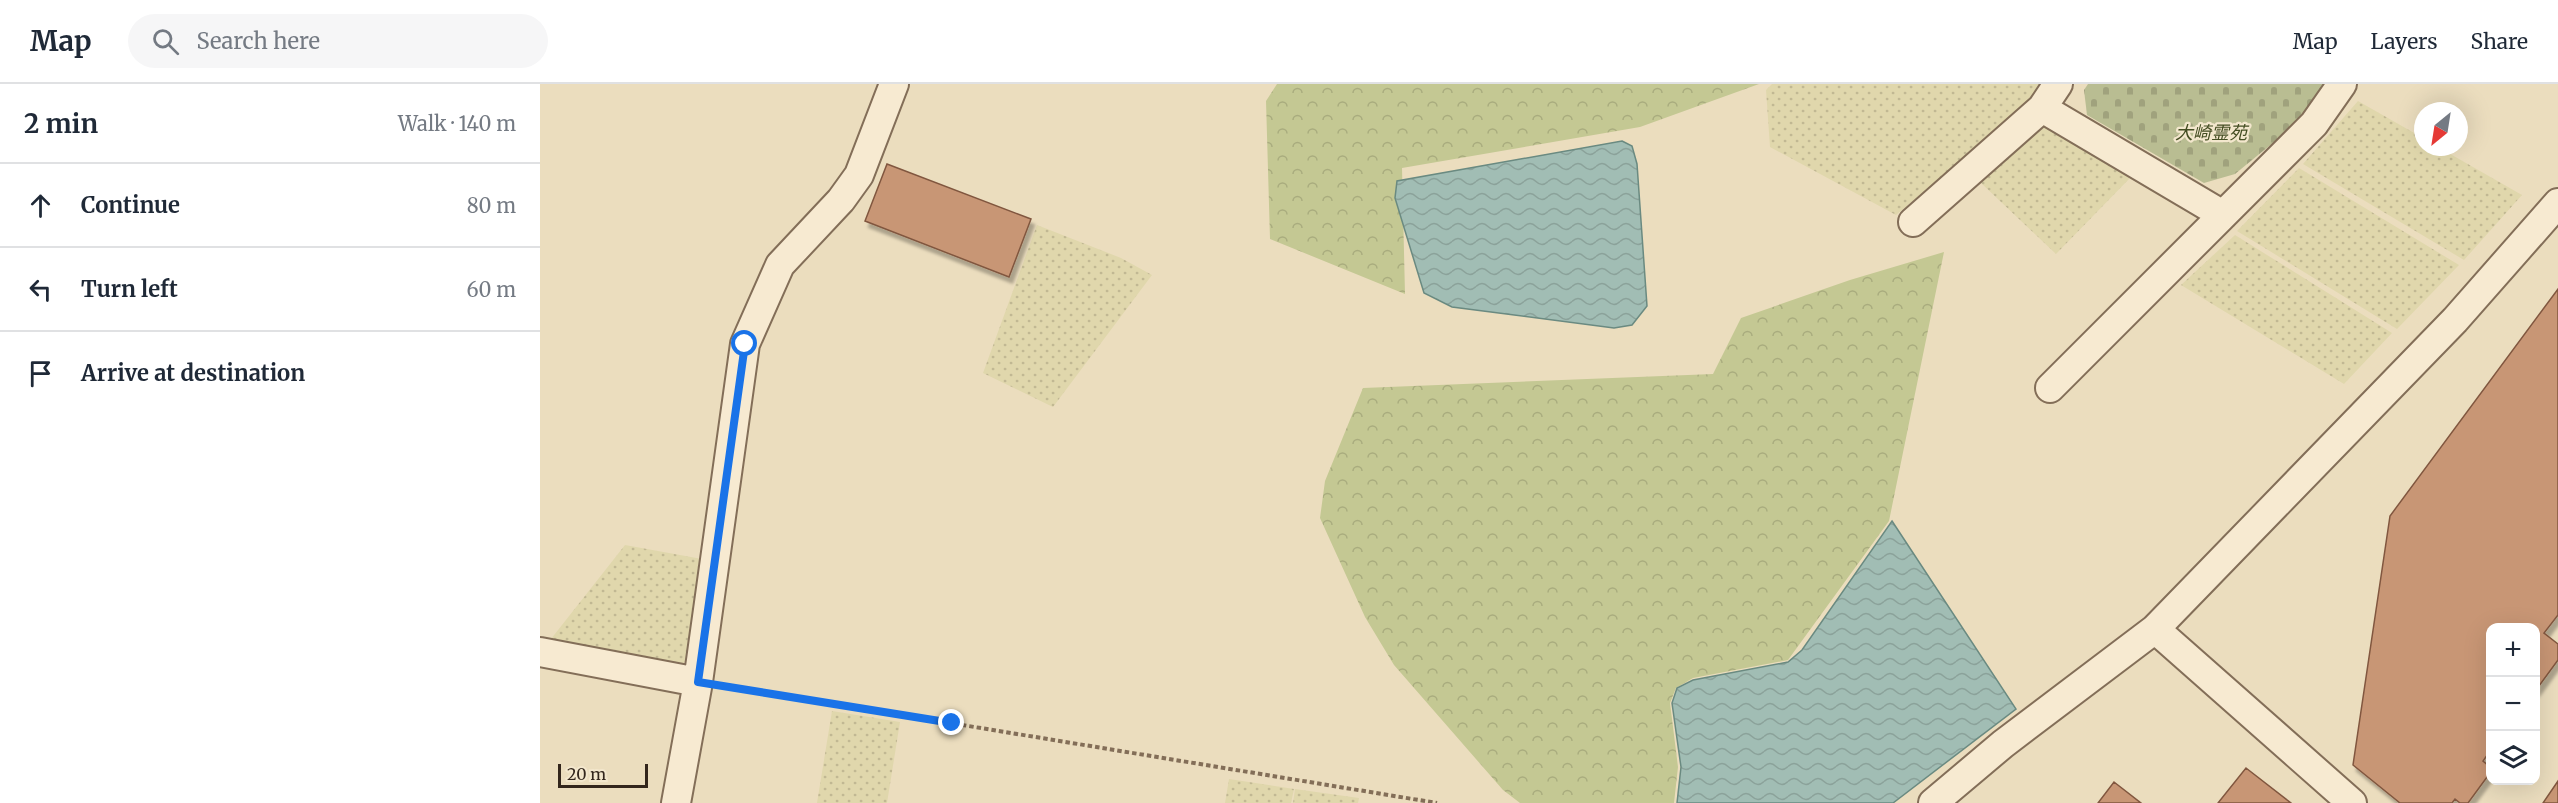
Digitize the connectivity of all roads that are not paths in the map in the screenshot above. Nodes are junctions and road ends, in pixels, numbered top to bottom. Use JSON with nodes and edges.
{"nodes":[{"id":1,"x":2058,"y":84,"type":"edge"},
{"id":2,"x":2342,"y":84,"type":"edge"},
{"id":3,"x":891,"y":85,"type":"edge"},
{"id":4,"x":2042,"y":108,"type":"junction"},
{"id":5,"x":2558,"y":203,"type":"edge"},
{"id":6,"x":2223,"y":215,"type":"junction"},
{"id":7,"x":1913,"y":222,"type":"dead end"},
{"id":8,"x":2050,"y":388,"type":"dead end"},
{"id":9,"x":2156,"y":629,"type":"junction"},
{"id":10,"x":540,"y":652,"type":"edge"},
{"id":11,"x":698,"y":682,"type":"junction"},
{"id":12,"x":676,"y":803,"type":"edge"},
{"id":13,"x":1933,"y":803,"type":"edge"},
{"id":14,"x":2352,"y":803,"type":"edge"}],
"edges":[{"from":1,"to":4,"type":"street"},
{"from":2,"to":6,"type":"street"},
{"from":3,"to":11,"type":"street"},
{"from":4,"to":6,"type":"street"},
{"from":4,"to":7,"type":"street"},
{"from":5,"to":9,"type":"street"},
{"from":6,"to":8,"type":"street"},
{"from":9,"to":13,"type":"street"},
{"from":9,"to":14,"type":"street"},
{"from":10,"to":11,"type":"street"},
{"from":11,"to":12,"type":"street"}]}
